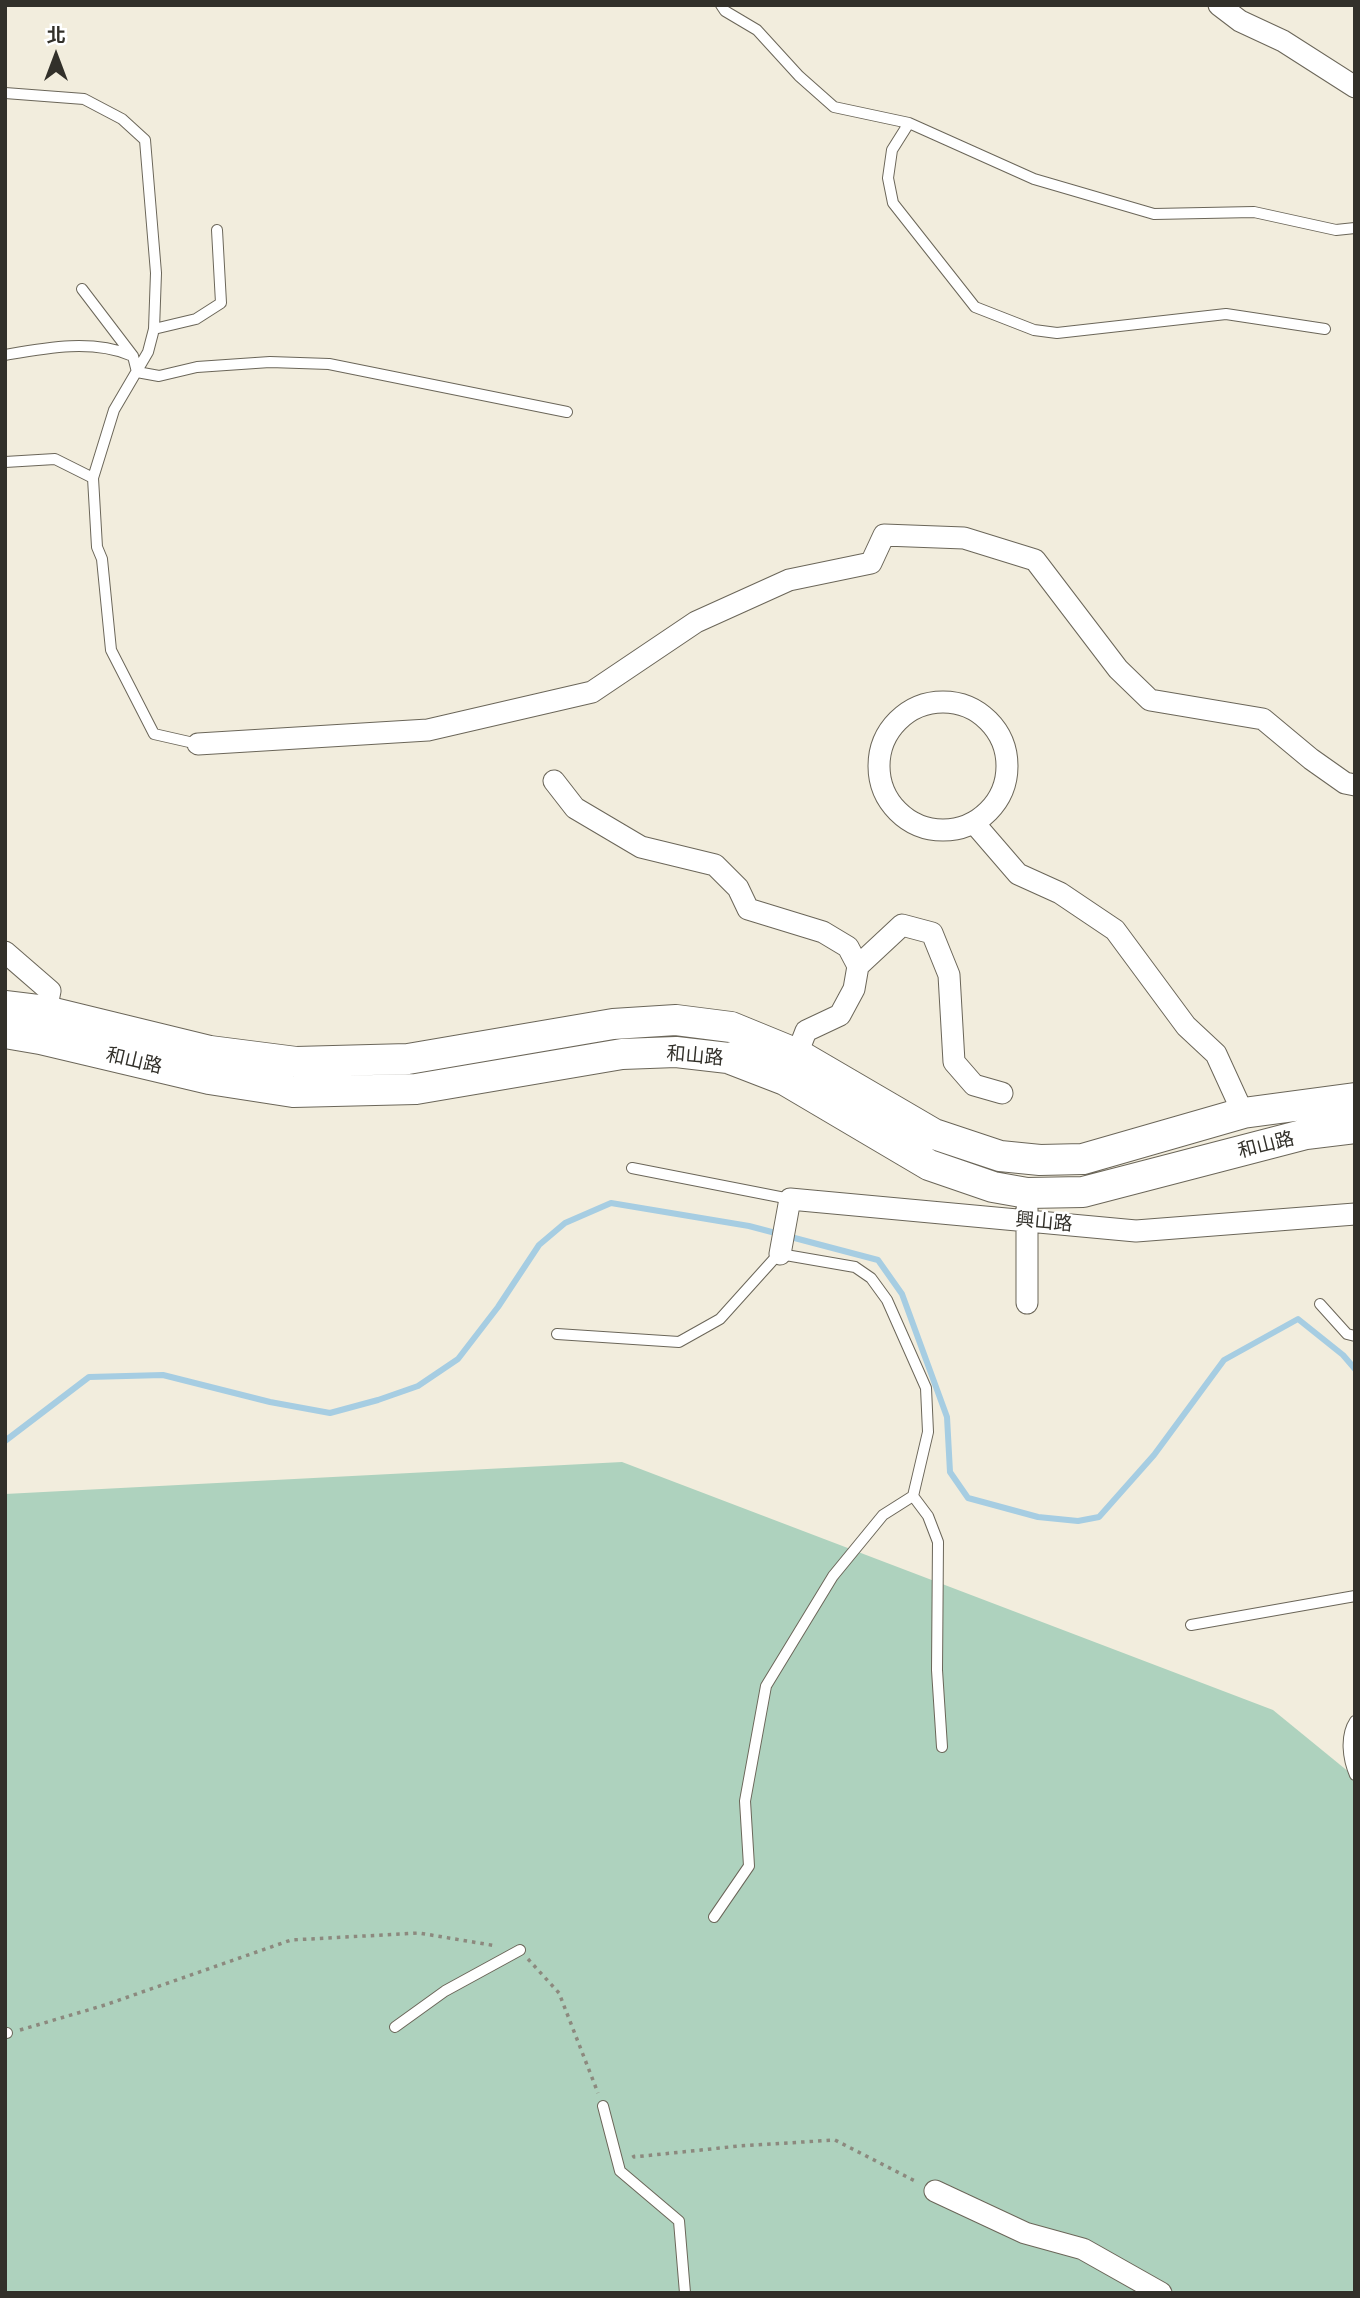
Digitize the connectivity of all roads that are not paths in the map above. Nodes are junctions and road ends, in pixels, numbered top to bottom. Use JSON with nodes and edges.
{"nodes":[{"id":1,"x":721,"y":5,"type":"edge"},
{"id":2,"x":1219,"y":5,"type":"edge"},
{"id":3,"x":1355,"y":87,"type":"edge"},
{"id":4,"x":5,"y":93,"type":"edge"},
{"id":5,"x":909,"y":123,"type":"junction"},
{"id":6,"x":1355,"y":228,"type":"edge"},
{"id":7,"x":217,"y":230,"type":"dead end"},
{"id":8,"x":82,"y":289,"type":"dead end"},
{"id":9,"x":154,"y":329,"type":"junction"},
{"id":10,"x":1325,"y":329,"type":"dead end"},
{"id":11,"x":5,"y":355,"type":"edge"},
{"id":12,"x":133,"y":356,"type":"junction"},
{"id":13,"x":137,"y":372,"type":"junction"},
{"id":14,"x":567,"y":412,"type":"dead end"},
{"id":15,"x":5,"y":462,"type":"edge"},
{"id":16,"x":93,"y":478,"type":"junction"},
{"id":17,"x":198,"y":744,"type":"joint"},
{"id":18,"x":554,"y":781,"type":"dead end"},
{"id":19,"x":1355,"y":785,"type":"edge"},
{"id":20,"x":974,"y":823,"type":"junction"},
{"id":21,"x":5,"y":952,"type":"edge"},
{"id":22,"x":858,"y":966,"type":"junction"},
{"id":23,"x":5,"y":1006,"type":"edge"},
{"id":24,"x":46,"y":1012,"type":"junction"},
{"id":25,"x":5,"y":1033,"type":"edge"},
{"id":26,"x":797,"y":1054,"type":"junction"},
{"id":27,"x":1002,"y":1093,"type":"dead end"},
{"id":28,"x":1355,"y":1098,"type":"edge"},
{"id":29,"x":1243,"y":1114,"type":"junction"},
{"id":30,"x":1355,"y":1129,"type":"edge"},
{"id":31,"x":632,"y":1168,"type":"dead end"},
{"id":32,"x":790,"y":1199,"type":"junction"},
{"id":33,"x":1027,"y":1207,"type":"junction"},
{"id":34,"x":1355,"y":1214,"type":"edge"},
{"id":35,"x":780,"y":1254,"type":"junction"},
{"id":36,"x":1027,"y":1303,"type":"dead end"},
{"id":37,"x":1320,"y":1304,"type":"dead end"},
{"id":38,"x":557,"y":1334,"type":"dead end"},
{"id":39,"x":1355,"y":1336,"type":"edge"},
{"id":40,"x":913,"y":1496,"type":"junction"},
{"id":41,"x":1355,"y":1596,"type":"edge"},
{"id":42,"x":1191,"y":1625,"type":"dead end"},
{"id":43,"x":1355,"y":1721,"type":"edge"},
{"id":44,"x":942,"y":1747,"type":"dead end"},
{"id":45,"x":1355,"y":1775,"type":"edge"},
{"id":46,"x":714,"y":1917,"type":"dead end"},
{"id":47,"x":520,"y":1950,"type":"road end"},
{"id":48,"x":395,"y":2027,"type":"dead end"},
{"id":49,"x":603,"y":2106,"type":"road end"},
{"id":50,"x":935,"y":2191,"type":"road end"},
{"id":51,"x":685,"y":2293,"type":"edge"},
{"id":52,"x":1161,"y":2293,"type":"edge"}],
"edges":[{"from":1,"to":5,"type":"lane"},
{"from":2,"to":3,"type":"street"},
{"from":4,"to":9,"type":"lane"},
{"from":5,"to":6,"type":"lane"},
{"from":5,"to":10,"type":"lane"},
{"from":7,"to":9,"type":"lane"},
{"from":8,"to":12,"type":"lane"},
{"from":9,"to":13,"type":"lane"},
{"from":11,"to":12,"type":"lane"},
{"from":12,"to":13,"type":"lane"},
{"from":13,"to":14,"type":"lane"},
{"from":13,"to":16,"type":"lane"},
{"from":15,"to":16,"type":"lane"},
{"from":16,"to":17,"type":"lane"},
{"from":17,"to":19,"type":"street"},
{"from":18,"to":22,"type":"street"},
{"from":20,"to":20,"type":"street"},
{"from":20,"to":29,"type":"street"},
{"from":21,"to":24,"type":"street"},
{"from":22,"to":26,"type":"street"},
{"from":22,"to":27,"type":"street"},
{"from":23,"to":24,"type":"main road","name":"和山路"},
{"from":24,"to":26,"type":"main road","name":"和山路"},
{"from":25,"to":33,"type":"main road","name":"和山路"},
{"from":26,"to":29,"type":"main road","name":"和山路"},
{"from":28,"to":29,"type":"main road","name":"和山路"},
{"from":30,"to":33,"type":"main road","name":"和山路"},
{"from":31,"to":32,"type":"lane"},
{"from":32,"to":33,"type":"street","name":"興山路"},
{"from":32,"to":35,"type":"street"},
{"from":33,"to":34,"type":"street","name":"興山路"},
{"from":33,"to":36,"type":"street"},
{"from":35,"to":38,"type":"lane"},
{"from":35,"to":40,"type":"lane"},
{"from":37,"to":39,"type":"lane"},
{"from":40,"to":44,"type":"lane"},
{"from":40,"to":46,"type":"lane"},
{"from":41,"to":42,"type":"lane"},
{"from":43,"to":45,"type":"lane"},
{"from":47,"to":48,"type":"lane"},
{"from":49,"to":51,"type":"lane"},
{"from":50,"to":52,"type":"street"}]}
